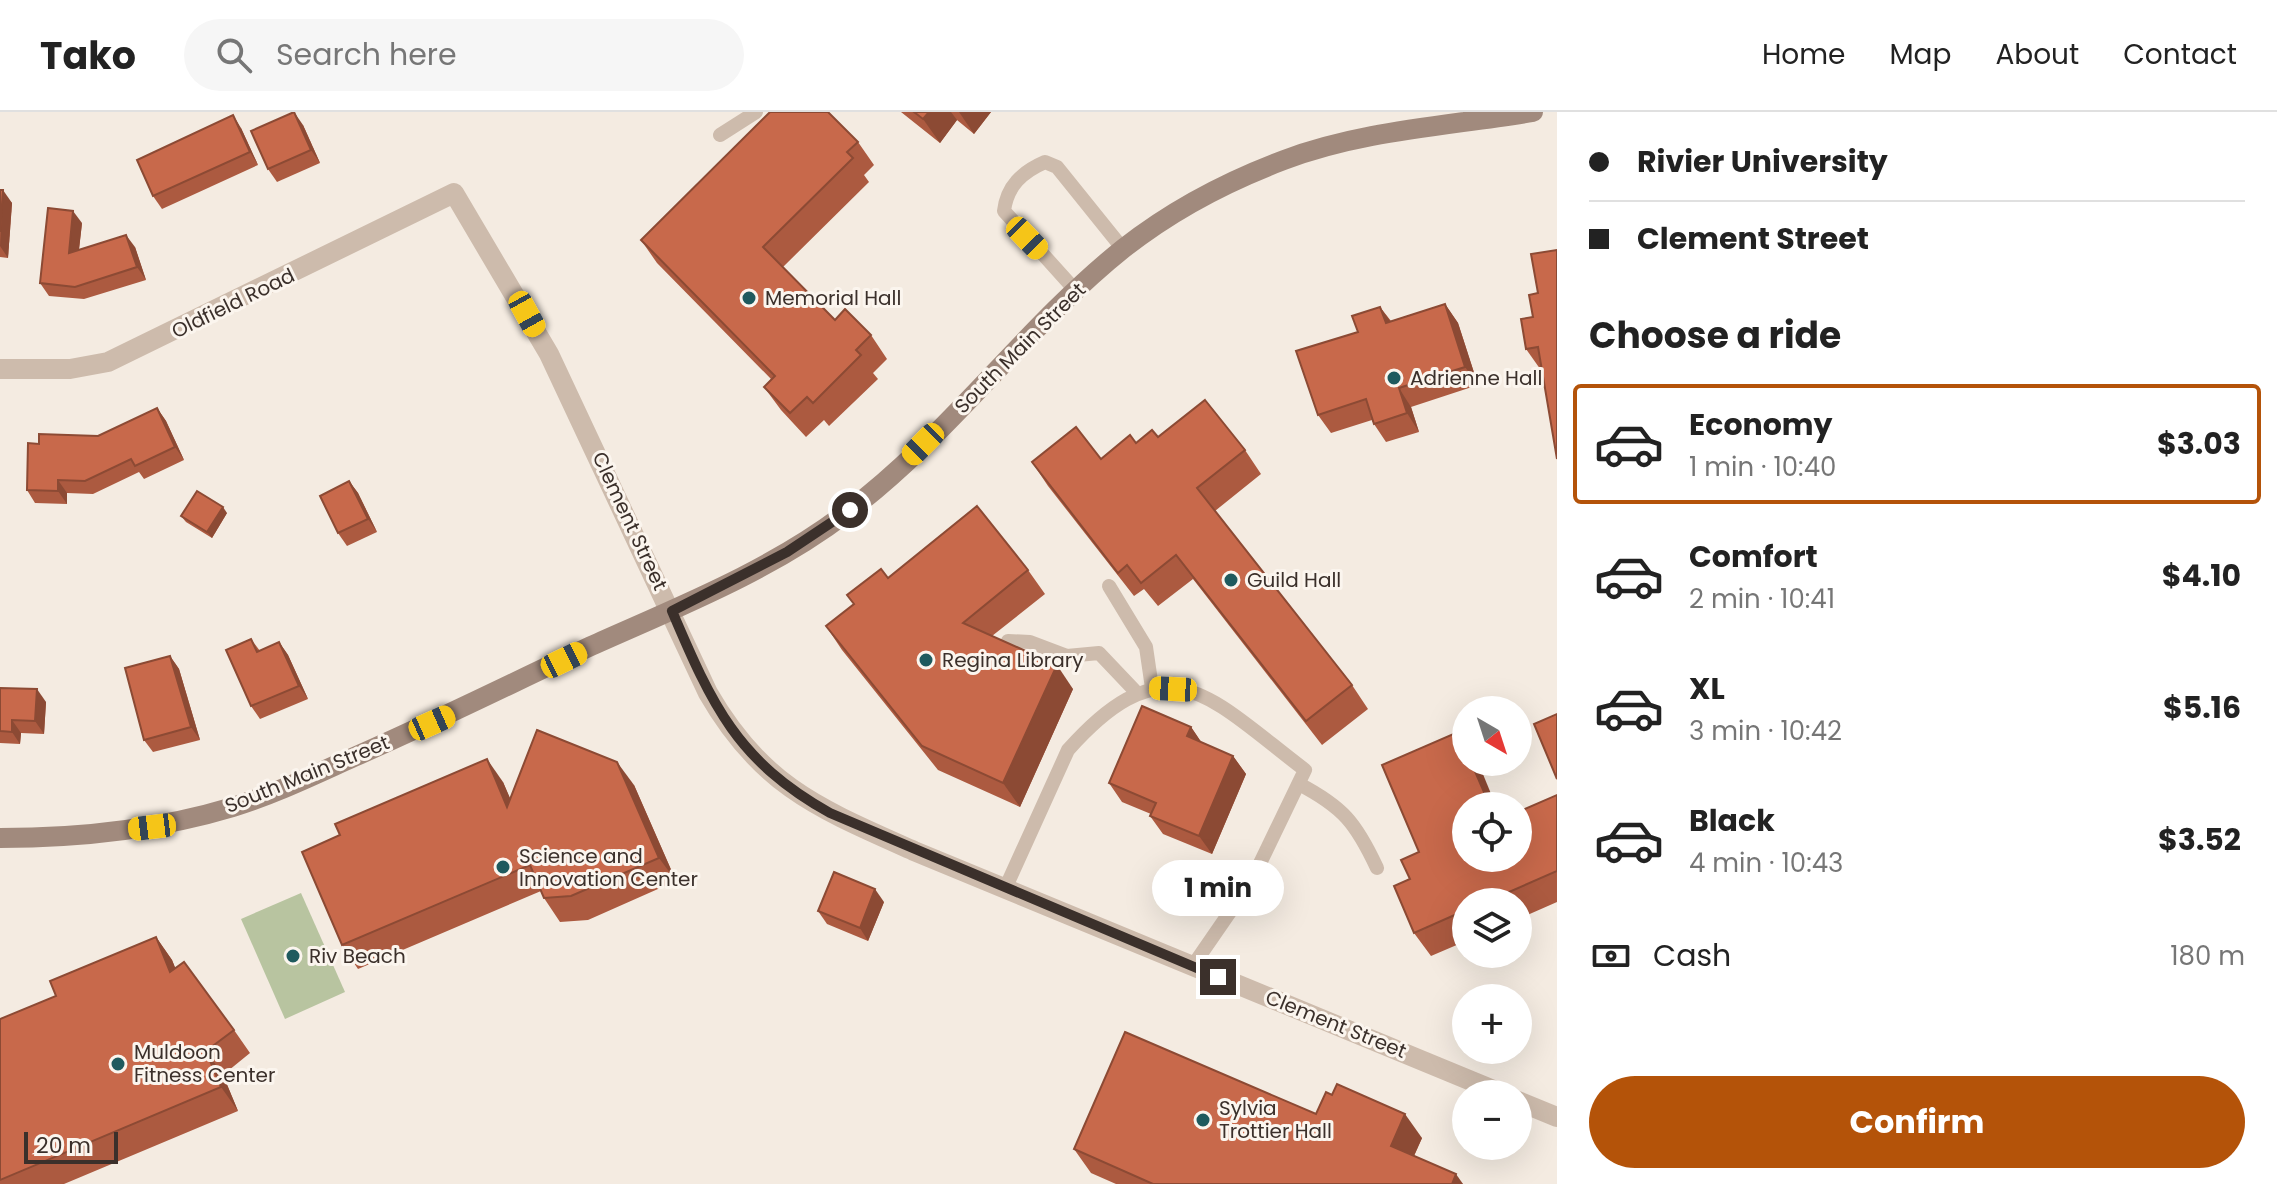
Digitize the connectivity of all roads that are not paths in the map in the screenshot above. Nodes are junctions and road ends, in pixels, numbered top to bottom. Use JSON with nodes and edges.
{"nodes":[{"id":1,"x":756,"y":112,"type":"edge"},
{"id":2,"x":1533,"y":112,"type":"edge"},
{"id":3,"x":720,"y":135,"type":"dead end"},
{"id":4,"x":454,"y":193,"type":"joint"},
{"id":5,"x":1123,"y":249,"type":"junction"},
{"id":6,"x":1076,"y":291,"type":"junction"},
{"id":7,"x":0,"y":369,"type":"edge"},
{"id":8,"x":1109,"y":586,"type":"edge"},
{"id":9,"x":672,"y":611,"type":"junction"},
{"id":10,"x":1008,"y":641,"type":"edge"},
{"id":11,"x":1152,"y":688,"type":"junction"},
{"id":12,"x":1137,"y":693,"type":"junction"},
{"id":13,"x":1299,"y":784,"type":"junction"},
{"id":14,"x":0,"y":838,"type":"edge"},
{"id":15,"x":1377,"y":868,"type":"dead end"},
{"id":16,"x":1005,"y":889,"type":"junction"},
{"id":17,"x":1192,"y":967,"type":"junction"},
{"id":18,"x":1469,"y":1080,"type":"edge"},
{"id":19,"x":1532,"y":1107,"type":"edge"},
{"id":20,"x":1557,"y":1117,"type":"edge"}],
"edges":[{"from":1,"to":3,"type":"lane"},
{"from":2,"to":5,"type":"street","name":"South Main Street"},
{"from":4,"to":7,"type":"street","name":"Oldfield Road"},
{"from":4,"to":9,"type":"street","name":"Clement Street"},
{"from":5,"to":6,"type":"street","name":"South Main Street"},
{"from":5,"to":6,"type":"lane"},
{"from":6,"to":9,"type":"street","name":"South Main Street"},
{"from":8,"to":11,"type":"lane"},
{"from":9,"to":14,"type":"street","name":"South Main Street"},
{"from":9,"to":16,"type":"street","name":"Clement Street"},
{"from":10,"to":12,"type":"lane"},
{"from":11,"to":12,"type":"lane"},
{"from":11,"to":13,"type":"lane"},
{"from":12,"to":16,"type":"lane"},
{"from":13,"to":15,"type":"lane"},
{"from":13,"to":17,"type":"lane"},
{"from":16,"to":17,"type":"street","name":"Clement Street"},
{"from":17,"to":18,"type":"street","name":"Clement Street"},
{"from":19,"to":20,"type":"street"}]}
